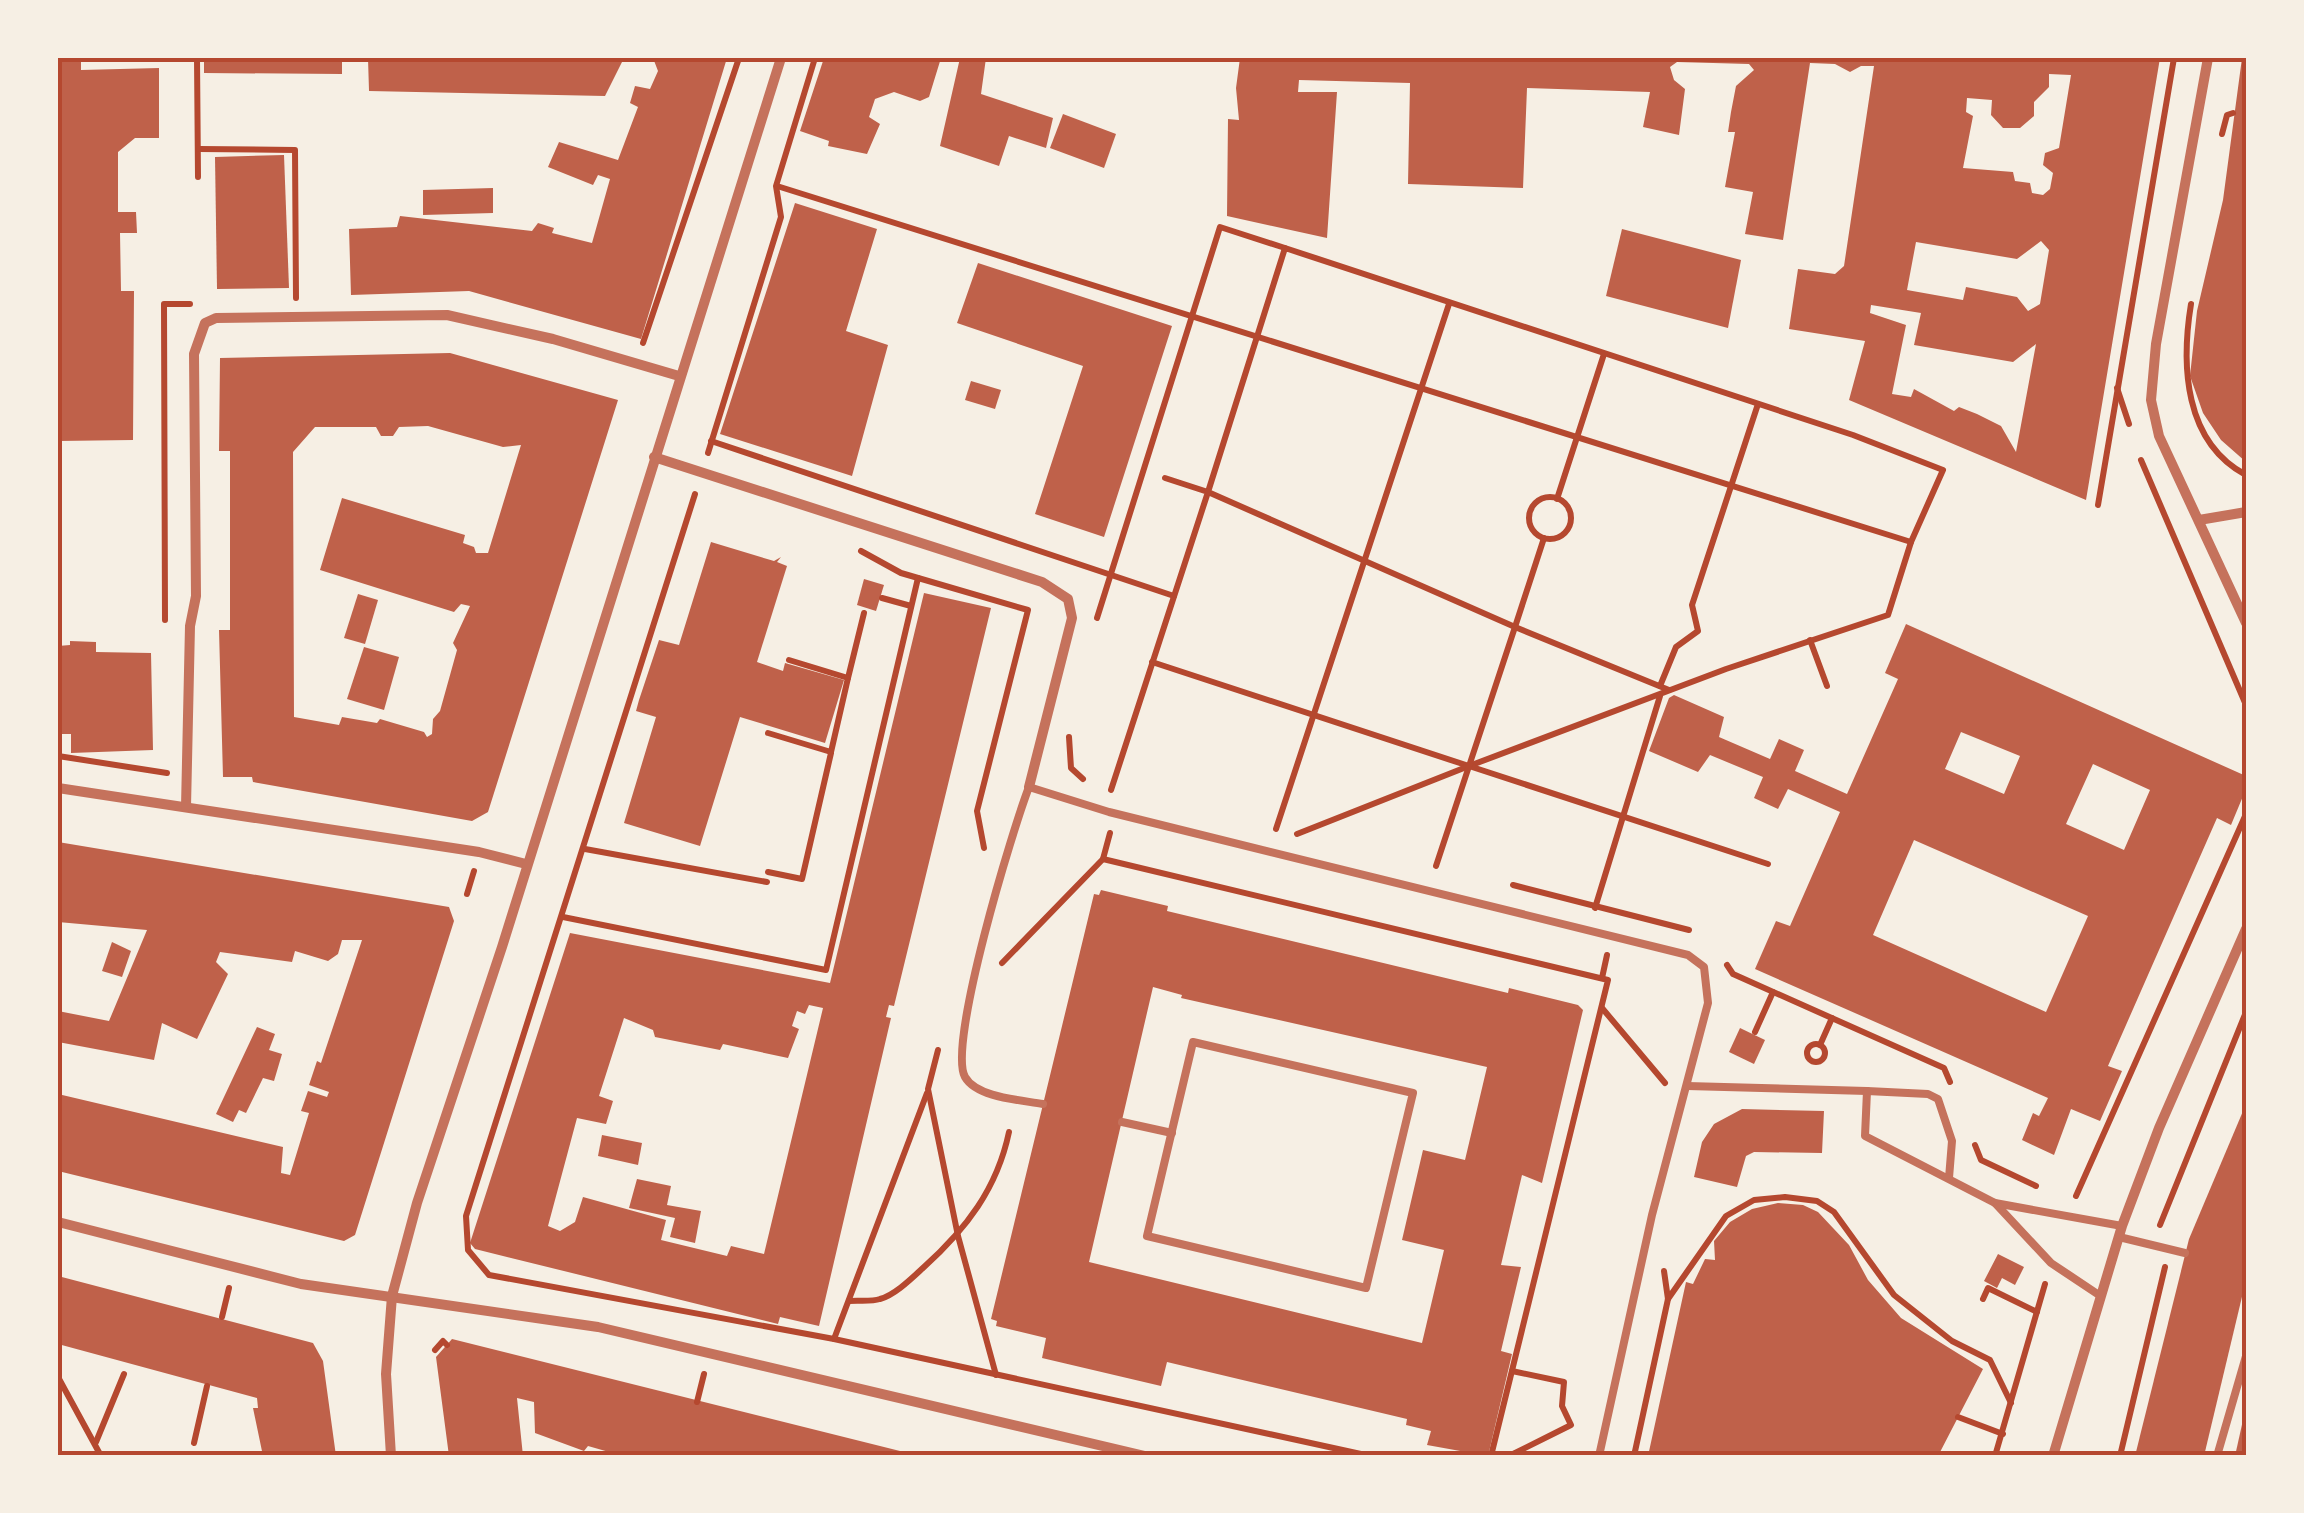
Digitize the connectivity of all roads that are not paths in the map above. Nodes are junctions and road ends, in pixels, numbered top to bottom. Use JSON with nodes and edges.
{"nodes":[{"id":1,"x":782,"y":58,"type":"edge"},
{"id":2,"x":2208,"y":58,"type":"edge"},
{"id":3,"x":678,"y":376,"type":"junction"},
{"id":4,"x":654,"y":457,"type":"junction"},
{"id":5,"x":2246,"y":512,"type":"edge"},
{"id":6,"x":2199,"y":520,"type":"junction"},
{"id":7,"x":2246,"y":623,"type":"edge"},
{"id":8,"x":1029,"y":787,"type":"junction"},
{"id":9,"x":58,"y":788,"type":"edge"},
{"id":10,"x":186,"y":807,"type":"junction"},
{"id":11,"x":526,"y":864,"type":"junction"},
{"id":12,"x":2246,"y":929,"type":"edge"},
{"id":13,"x":1687,"y":1086,"type":"junction"},
{"id":14,"x":1868,"y":1091,"type":"junction"},
{"id":15,"x":1043,"y":1104,"type":"dead end"},
{"id":16,"x":1122,"y":1122,"type":"dead end"},
{"id":17,"x":1172,"y":1133,"type":"junction"},
{"id":18,"x":1948,"y":1178,"type":"junction"},
{"id":19,"x":1995,"y":1203,"type":"junction"},
{"id":20,"x":58,"y":1222,"type":"edge"},
{"id":21,"x":2121,"y":1231,"type":"junction"},
{"id":22,"x":2185,"y":1253,"type":"dead end"},
{"id":23,"x":392,"y":1296,"type":"junction"},
{"id":24,"x":2099,"y":1296,"type":"junction"},
{"id":25,"x":2246,"y":1356,"type":"edge"},
{"id":26,"x":391,"y":1456,"type":"edge"},
{"id":27,"x":1145,"y":1456,"type":"edge"},
{"id":28,"x":1599,"y":1456,"type":"edge"},
{"id":29,"x":2052,"y":1456,"type":"edge"},
{"id":30,"x":2217,"y":1456,"type":"edge"}],
"edges":[{"from":1,"to":3,"type":"street"},
{"from":2,"to":6,"type":"street"},
{"from":3,"to":4,"type":"street"},
{"from":3,"to":10,"type":"street"},
{"from":4,"to":8,"type":"street"},
{"from":4,"to":11,"type":"street"},
{"from":5,"to":6,"type":"street"},
{"from":6,"to":7,"type":"street"},
{"from":8,"to":13,"type":"lane"},
{"from":8,"to":15,"type":"lane"},
{"from":9,"to":10,"type":"street"},
{"from":10,"to":11,"type":"street"},
{"from":11,"to":23,"type":"street"},
{"from":12,"to":21,"type":"street"},
{"from":13,"to":14,"type":"lane"},
{"from":13,"to":28,"type":"lane"},
{"from":14,"to":18,"type":"lane"},
{"from":14,"to":18,"type":"lane"},
{"from":16,"to":17,"type":"lane"},
{"from":17,"to":17,"type":"lane"},
{"from":18,"to":19,"type":"lane"},
{"from":19,"to":21,"type":"lane"},
{"from":19,"to":24,"type":"lane"},
{"from":20,"to":23,"type":"street"},
{"from":21,"to":22,"type":"lane"},
{"from":21,"to":24,"type":"street"},
{"from":23,"to":26,"type":"street"},
{"from":23,"to":27,"type":"street"},
{"from":24,"to":29,"type":"street"},
{"from":25,"to":30,"type":"lane"}]}
